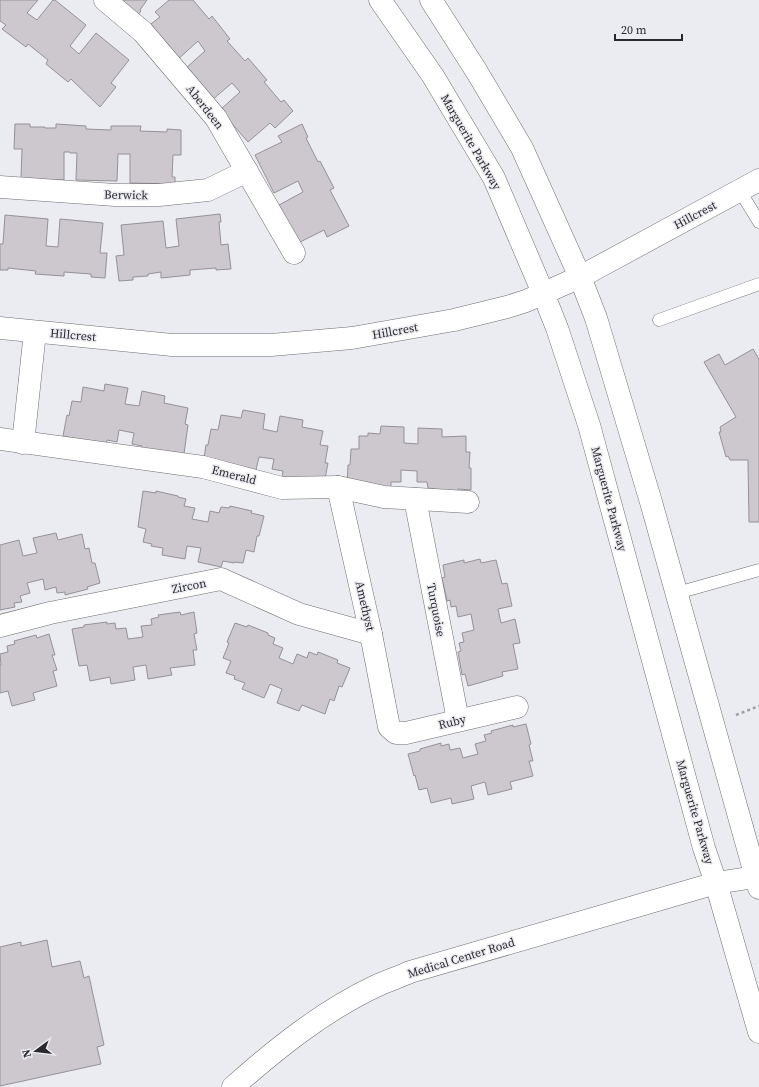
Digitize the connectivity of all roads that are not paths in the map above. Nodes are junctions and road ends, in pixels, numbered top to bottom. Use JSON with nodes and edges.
{"nodes":[{"id":1,"x":105,"y":0,"type":"edge"},
{"id":2,"x":380,"y":0,"type":"edge"},
{"id":3,"x":431,"y":0,"type":"edge"},
{"id":4,"x":247,"y":171,"type":"junction"},
{"id":5,"x":759,"y":180,"type":"edge"},
{"id":6,"x":0,"y":187,"type":"edge"},
{"id":7,"x":740,"y":191,"type":"junction"},
{"id":8,"x":759,"y":222,"type":"edge"},
{"id":9,"x":294,"y":253,"type":"dead end"},
{"id":10,"x":580,"y":277,"type":"junction"},
{"id":11,"x":759,"y":284,"type":"edge"},
{"id":12,"x":543,"y":293,"type":"junction"},
{"id":13,"x":659,"y":320,"type":"dead end"},
{"id":14,"x":0,"y":328,"type":"edge"},
{"id":15,"x":35,"y":332,"type":"junction"},
{"id":16,"x":0,"y":439,"type":"edge"},
{"id":17,"x":23,"y":443,"type":"junction"},
{"id":18,"x":338,"y":487,"type":"junction"},
{"id":19,"x":415,"y":499,"type":"junction"},
{"id":20,"x":468,"y":502,"type":"dead end"},
{"id":21,"x":759,"y":570,"type":"edge"},
{"id":22,"x":677,"y":593,"type":"junction"},
{"id":23,"x":0,"y":626,"type":"edge"},
{"id":24,"x":372,"y":634,"type":"junction"},
{"id":25,"x":517,"y":707,"type":"dead end"},
{"id":26,"x":458,"y":720,"type":"junction"},
{"id":27,"x":389,"y":727,"type":"joint"},
{"id":28,"x":758,"y":879,"type":"edge"},
{"id":29,"x":716,"y":883,"type":"junction"},
{"id":30,"x":759,"y":1032,"type":"edge"},
{"id":31,"x":233,"y":1087,"type":"edge"}],
"edges":[{"from":1,"to":4,"type":"street","name":"Aberdeen"},
{"from":2,"to":12,"type":"street","name":"Marguerite Parkway"},
{"from":3,"to":10,"type":"street"},
{"from":4,"to":6,"type":"street","name":"Berwick"},
{"from":4,"to":9,"type":"street","name":"Aberdeen"},
{"from":5,"to":7,"type":"street","name":"Hillcrest"},
{"from":7,"to":8,"type":"lane"},
{"from":7,"to":10,"type":"street","name":"Hillcrest"},
{"from":10,"to":12,"type":"street","name":"Hillcrest"},
{"from":10,"to":22,"type":"street"},
{"from":11,"to":13,"type":"lane"},
{"from":12,"to":15,"type":"street","name":"Hillcrest"},
{"from":12,"to":29,"type":"street","name":"Marguerite Parkway"},
{"from":14,"to":15,"type":"street","name":"Hillcrest"},
{"from":15,"to":17,"type":"street"},
{"from":16,"to":17,"type":"street","name":"Emerald"},
{"from":17,"to":18,"type":"street","name":"Emerald"},
{"from":18,"to":19,"type":"street","name":"Emerald"},
{"from":18,"to":24,"type":"street","name":"Amethyst"},
{"from":19,"to":20,"type":"street","name":"Emerald"},
{"from":19,"to":26,"type":"street","name":"Turquoise"},
{"from":21,"to":22,"type":"lane"},
{"from":22,"to":28,"type":"street"},
{"from":23,"to":24,"type":"street","name":"Zircon"},
{"from":24,"to":27,"type":"street","name":"Amethyst"},
{"from":25,"to":26,"type":"street","name":"Ruby"},
{"from":26,"to":27,"type":"street","name":"Ruby"},
{"from":28,"to":29,"type":"street","name":"Medical Center Road"},
{"from":29,"to":30,"type":"street","name":"Marguerite Parkway"},
{"from":29,"to":31,"type":"street","name":"Medical Center Road"}]}
